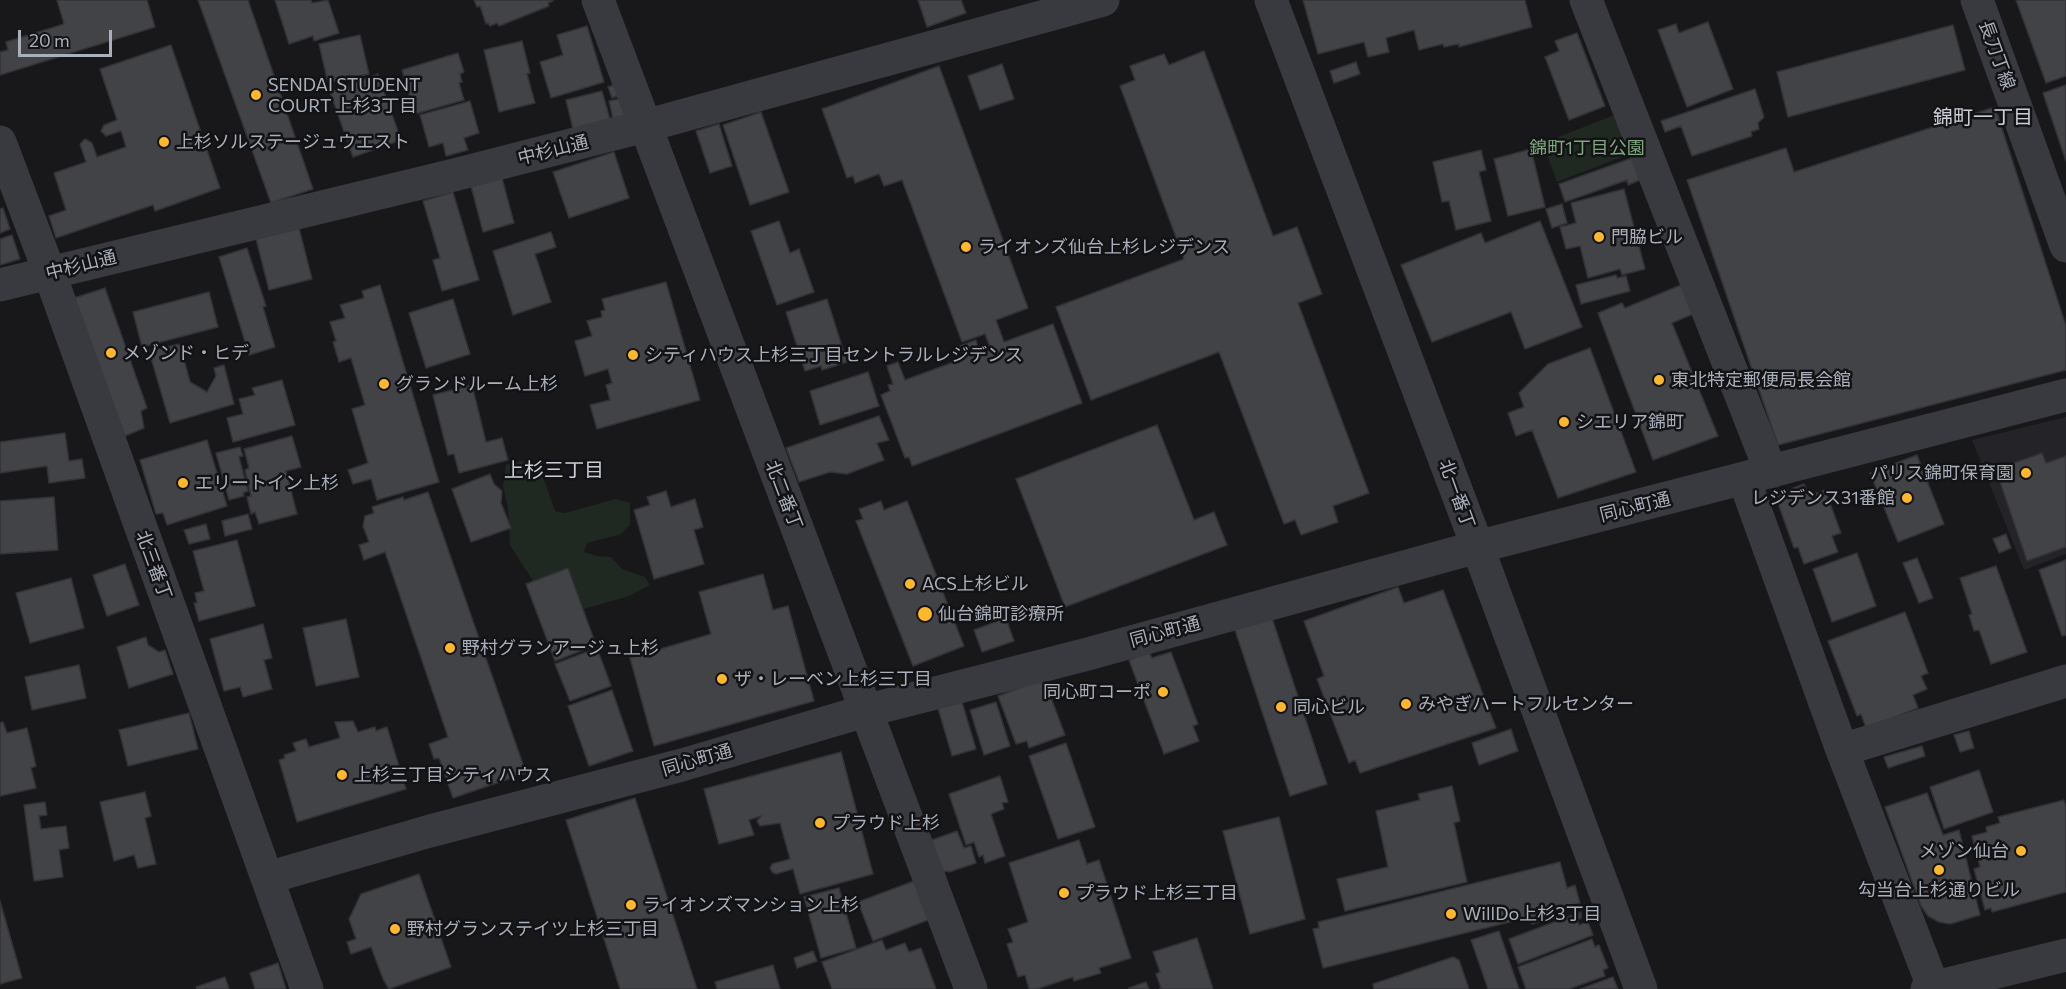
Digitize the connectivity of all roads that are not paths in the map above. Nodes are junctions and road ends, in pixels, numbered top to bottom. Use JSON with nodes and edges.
{"nodes":[{"id":1,"x":598,"y":0,"type":"edge"},
{"id":2,"x":1102,"y":0,"type":"edge"},
{"id":3,"x":1271,"y":0,"type":"edge"},
{"id":4,"x":1586,"y":0,"type":"edge"},
{"id":5,"x":1977,"y":0,"type":"edge"},
{"id":6,"x":645,"y":126,"type":"junction"},
{"id":7,"x":0,"y":142,"type":"edge"},
{"id":8,"x":2066,"y":246,"type":"edge"},
{"id":9,"x":49,"y":272,"type":"junction"},
{"id":10,"x":0,"y":285,"type":"edge"},
{"id":11,"x":2066,"y":395,"type":"edge"},
{"id":12,"x":1757,"y":476,"type":"junction"},
{"id":13,"x":1477,"y":548,"type":"junction"},
{"id":14,"x":2066,"y":681,"type":"edge"},
{"id":15,"x":865,"y":711,"type":"junction"},
{"id":16,"x":1842,"y":750,"type":"junction"},
{"id":17,"x":267,"y":878,"type":"junction"},
{"id":18,"x":2066,"y":955,"type":"edge"},
{"id":19,"x":1931,"y":988,"type":"edge"},
{"id":20,"x":307,"y":989,"type":"edge"},
{"id":21,"x":971,"y":989,"type":"edge"},
{"id":22,"x":1641,"y":989,"type":"edge"}],
"edges":[{"from":1,"to":6,"type":"street","name":"北二番丁"},
{"from":2,"to":6,"type":"street","name":"中杉山通"},
{"from":3,"to":13,"type":"street","name":"北一番丁"},
{"from":4,"to":12,"type":"street"},
{"from":5,"to":8,"type":"street","name":"長刀丁線"},
{"from":6,"to":9,"type":"street","name":"中杉山通"},
{"from":6,"to":15,"type":"street","name":"北二番丁"},
{"from":7,"to":9,"type":"street","name":"北三番丁"},
{"from":9,"to":10,"type":"street","name":"中杉山通"},
{"from":9,"to":17,"type":"street","name":"北三番丁"},
{"from":11,"to":12,"type":"street","name":"同心町通"},
{"from":12,"to":13,"type":"street","name":"同心町通"},
{"from":12,"to":16,"type":"street"},
{"from":13,"to":15,"type":"street","name":"同心町通"},
{"from":13,"to":22,"type":"street","name":"北一番丁"},
{"from":14,"to":16,"type":"street"},
{"from":15,"to":17,"type":"street","name":"同心町通"},
{"from":15,"to":21,"type":"street","name":"北二番丁"},
{"from":16,"to":19,"type":"street"},
{"from":17,"to":20,"type":"street","name":"北三番丁"},
{"from":18,"to":19,"type":"street"}]}
